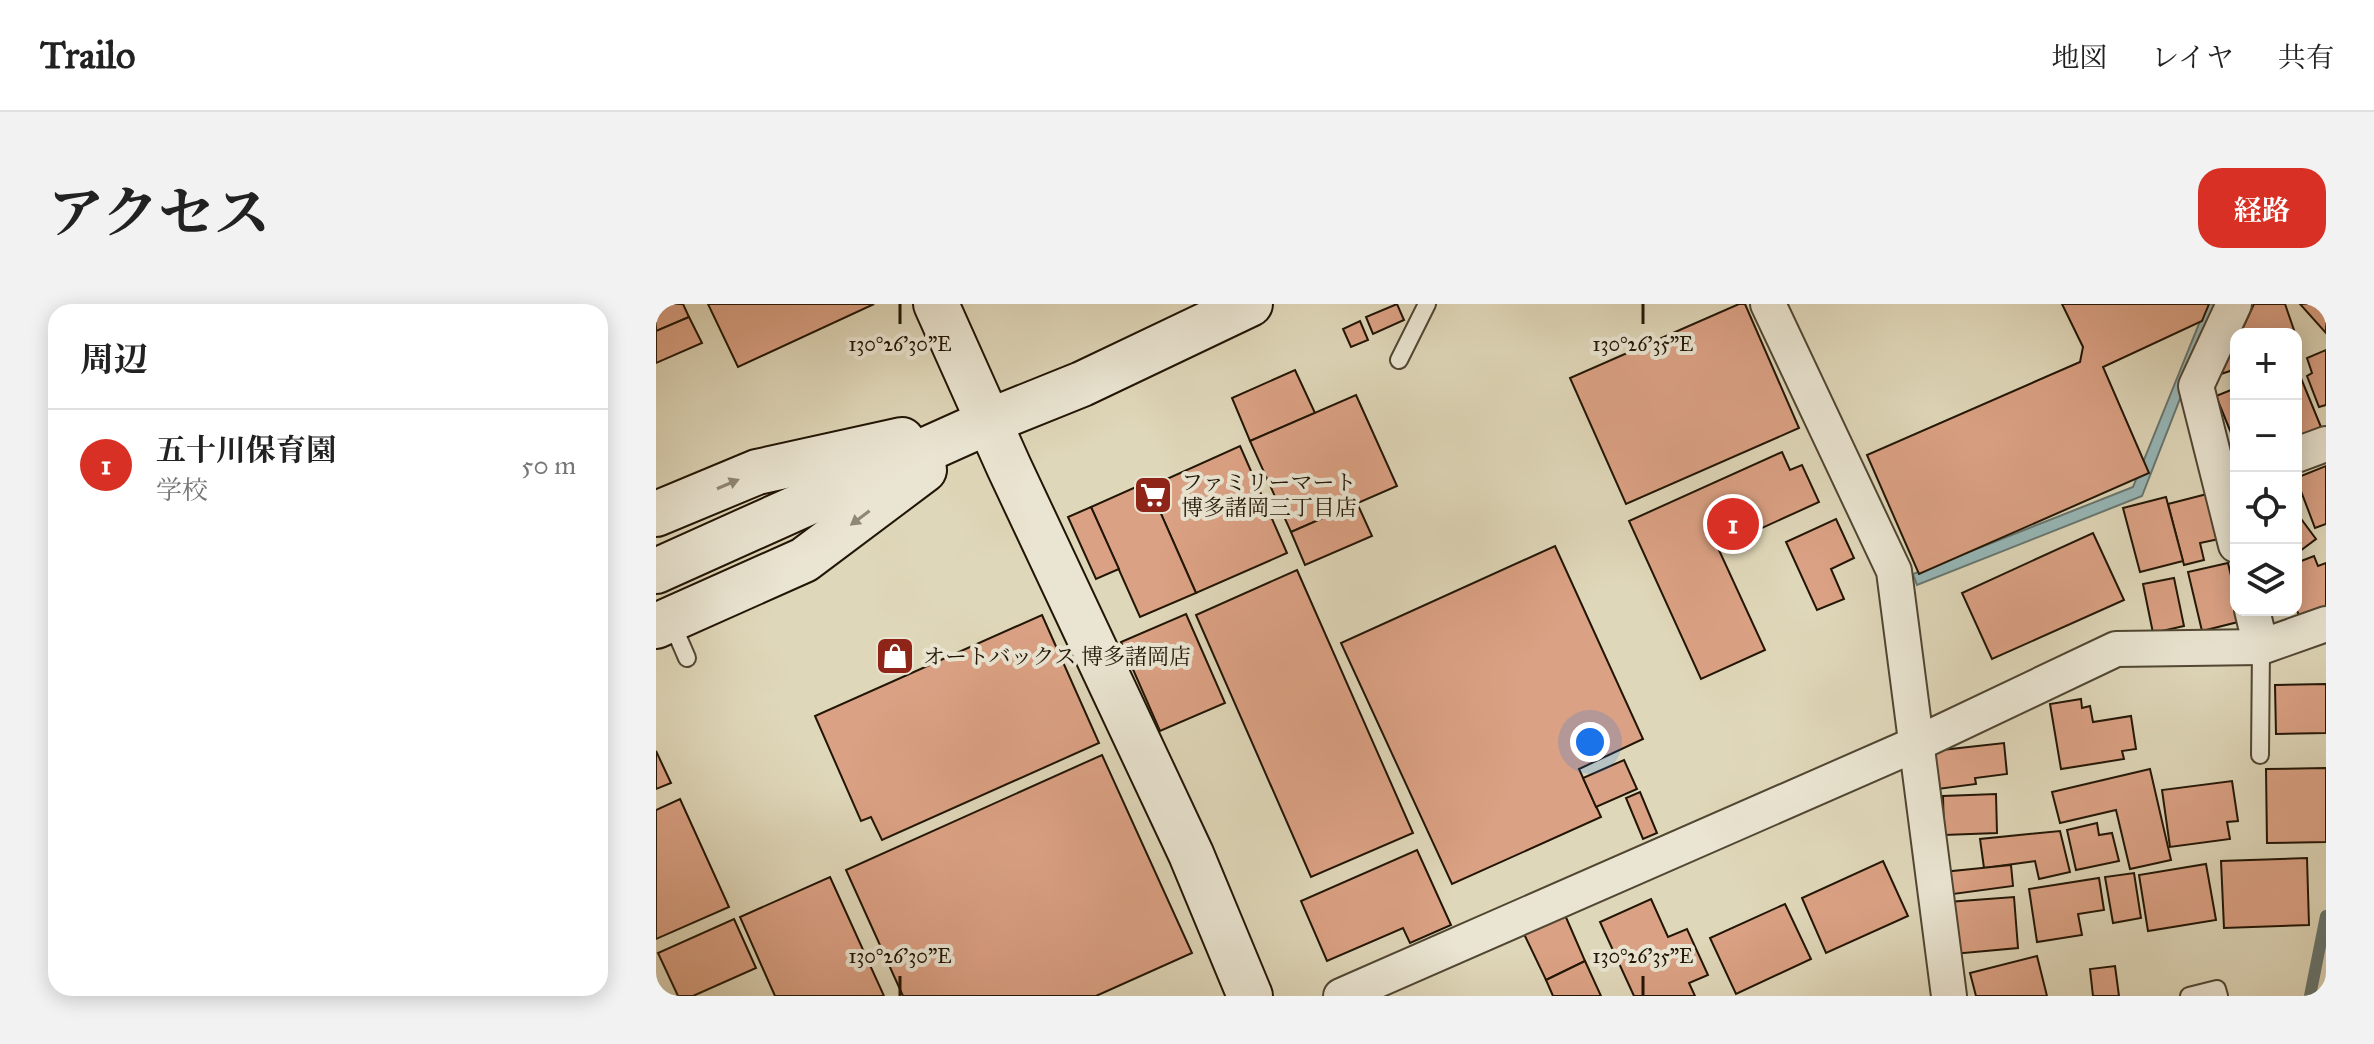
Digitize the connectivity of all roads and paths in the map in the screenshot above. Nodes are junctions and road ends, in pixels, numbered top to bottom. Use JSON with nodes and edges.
{"nodes":[{"id":1,"x":936,"y":304,"type":"edge"},
{"id":2,"x":1427,"y":304,"type":"edge"},
{"id":3,"x":1768,"y":304,"type":"edge"},
{"id":4,"x":2234,"y":304,"type":"edge"},
{"id":5,"x":1244,"y":305,"type":"edge"},
{"id":6,"x":1399,"y":360,"type":"dead end"},
{"id":7,"x":990,"y":421,"type":"junction"},
{"id":8,"x":2326,"y":444,"type":"edge"},
{"id":9,"x":2302,"y":453,"type":"edge"},
{"id":10,"x":2228,"y":480,"type":"edge"},
{"id":11,"x":656,"y":514,"type":"edge"},
{"id":12,"x":2236,"y":544,"type":"edge"},
{"id":13,"x":656,"y":571,"type":"edge"},
{"id":14,"x":2253,"y":616,"type":"edge"},
{"id":15,"x":2326,"y":624,"type":"edge"},
{"id":16,"x":671,"y":635,"type":"edge"},
{"id":17,"x":2261,"y":647,"type":"junction"},
{"id":18,"x":1916,"y":744,"type":"junction"},
{"id":19,"x":2260,"y":755,"type":"dead end"},
{"id":20,"x":1250,"y":996,"type":"edge"},
{"id":21,"x":1341,"y":996,"type":"edge"},
{"id":22,"x":1949,"y":996,"type":"edge"},
{"id":23,"x":2189,"y":996,"type":"edge"},
{"id":24,"x":2219,"y":996,"type":"edge"}],
"edges":[{"from":1,"to":7,"type":"street"},
{"from":2,"to":6,"type":"lane"},
{"from":3,"to":18,"type":"street"},
{"from":4,"to":10,"type":"street"},
{"from":5,"to":7,"type":"street"},
{"from":11,"to":7,"type":"street","one_way":true},
{"from":7,"to":13,"type":"street"},
{"from":7,"to":16,"type":"street","one_way":true},
{"from":7,"to":20,"type":"street"},
{"from":8,"to":9,"type":"street"},
{"from":10,"to":12,"type":"street"},
{"from":14,"to":17,"type":"street"},
{"from":15,"to":17,"type":"street"},
{"from":17,"to":18,"type":"street"},
{"from":17,"to":19,"type":"lane"},
{"from":18,"to":21,"type":"street"},
{"from":18,"to":22,"type":"street"},
{"from":23,"to":24,"type":"lane"}]}
